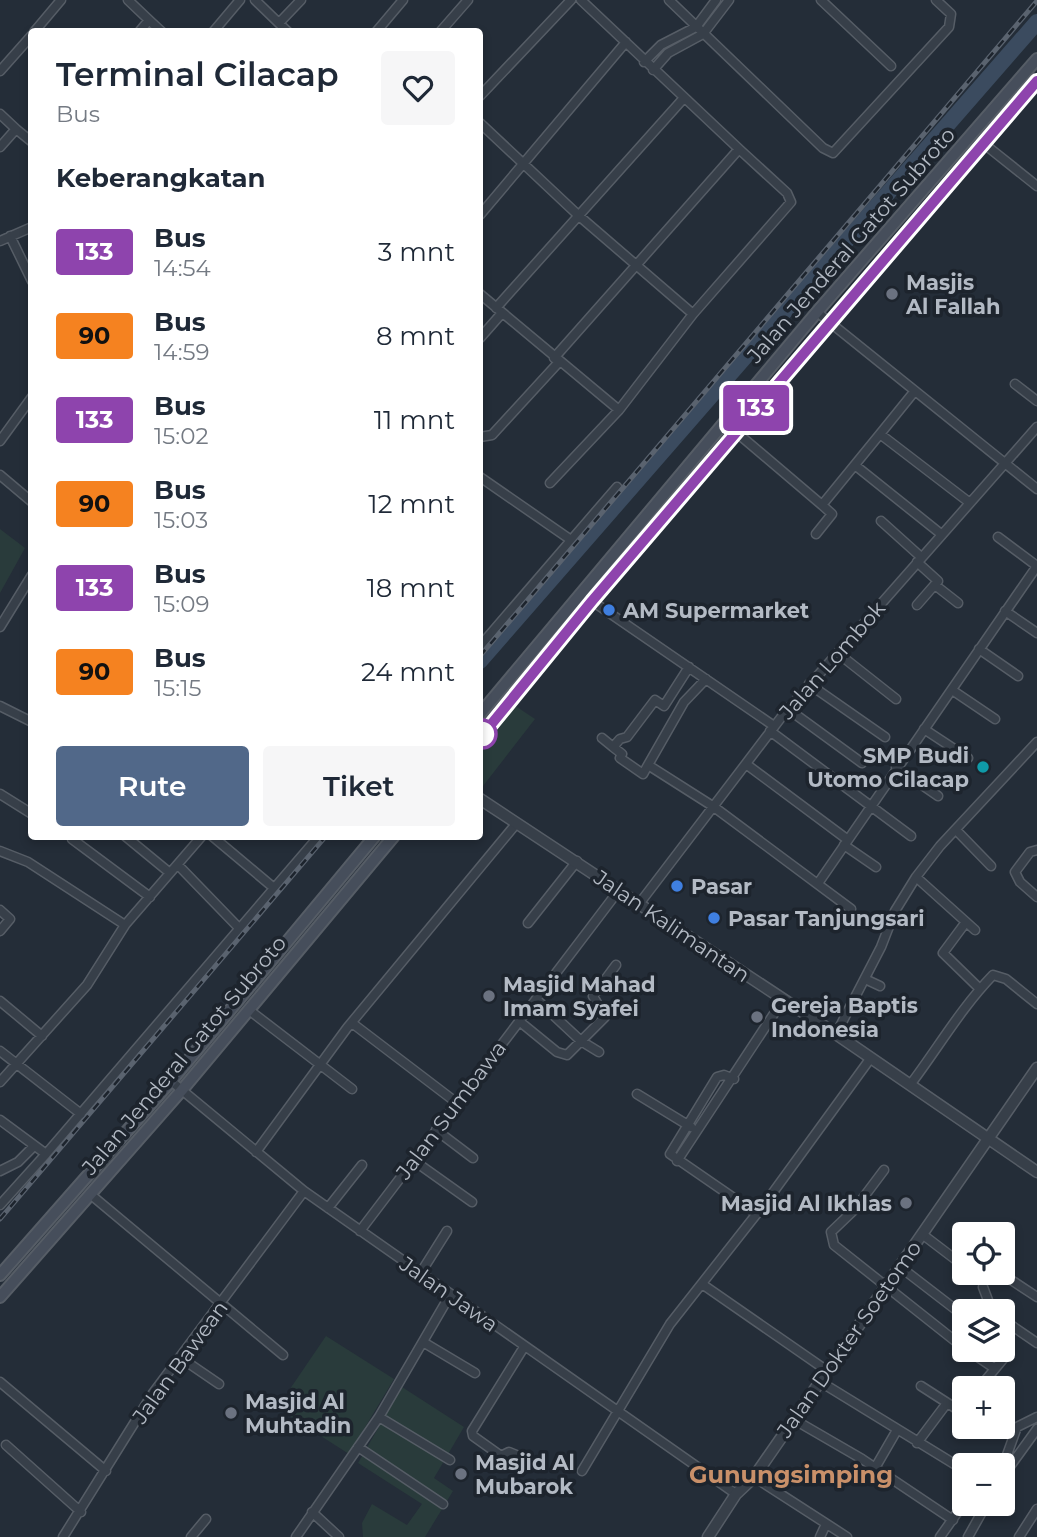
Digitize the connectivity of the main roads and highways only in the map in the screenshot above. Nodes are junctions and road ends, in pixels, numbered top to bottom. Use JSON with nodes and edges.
{"nodes":[{"id":1,"x":1037,"y":59,"type":"edge"},
{"id":2,"x":1037,"y":81,"type":"edge"},
{"id":3,"x":483,"y":710,"type":"edge"},
{"id":4,"x":483,"y":734,"type":"edge"},
{"id":5,"x":372,"y":840,"type":"edge"},
{"id":6,"x":391,"y":840,"type":"edge"},
{"id":7,"x":0,"y":1275,"type":"edge"},
{"id":8,"x":0,"y":1297,"type":"edge"}],
"edges":[{"from":1,"to":3,"type":"main road","name":"Jalan Jenderal Gatot Subroto"},
{"from":2,"to":4,"type":"main road","name":"Jalan Jenderal Gatot Subroto"},
{"from":5,"to":7,"type":"main road","name":"Jalan Jenderal Gatot Subroto"},
{"from":6,"to":8,"type":"main road","name":"Jalan Jenderal Gatot Subroto"}]}
